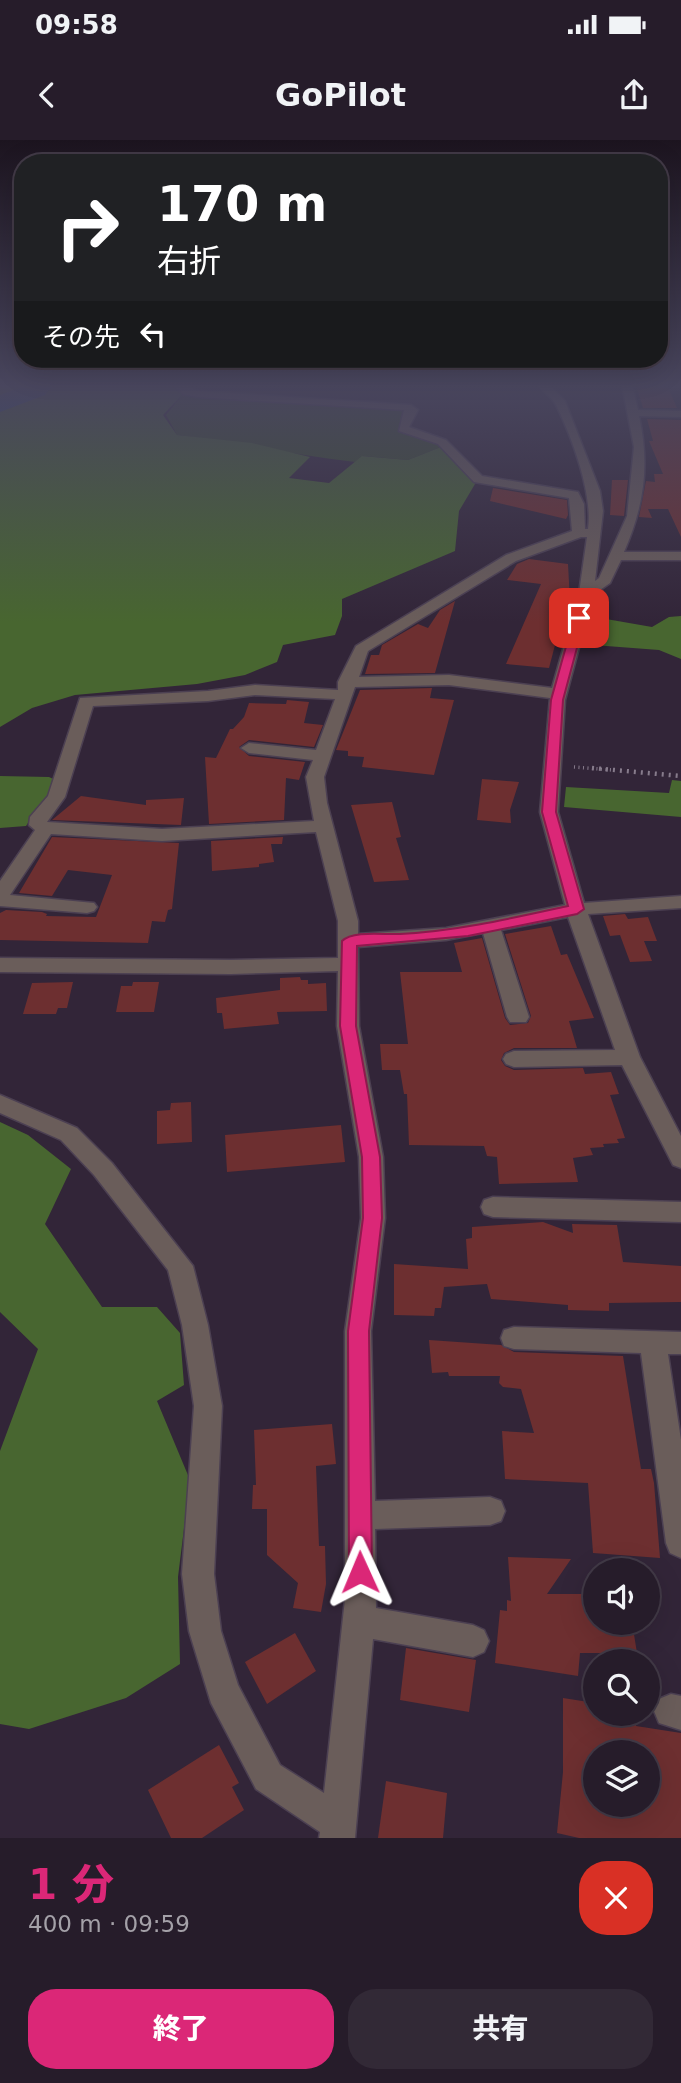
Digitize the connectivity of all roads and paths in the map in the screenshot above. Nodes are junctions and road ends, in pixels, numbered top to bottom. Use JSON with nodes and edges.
{"nodes":[{"id":1,"x":463,"y":464,"type":"edge"},
{"id":2,"x":584,"y":464,"type":"edge"},
{"id":3,"x":638,"y":464,"type":"edge"},
{"id":4,"x":586,"y":533,"type":"junction"},
{"id":5,"x":618,"y":556,"type":"junction"},
{"id":6,"x":681,"y":556,"type":"edge"},
{"id":7,"x":586,"y":593,"type":"junction"},
{"id":8,"x":344,"y":689,"type":"junction"},
{"id":9,"x":559,"y":694,"type":"junction"},
{"id":10,"x":250,"y":748,"type":"dead end"},
{"id":11,"x":321,"y":756,"type":"junction"},
{"id":12,"x":552,"y":765,"type":"junction"},
{"id":13,"x":681,"y":776,"type":"edge"},
{"id":14,"x":323,"y":826,"type":"junction"},
{"id":15,"x":46,"y":828,"type":"junction"},
{"id":16,"x":0,"y":897,"type":"edge"},
{"id":17,"x":681,"y":902,"type":"edge"},
{"id":18,"x":87,"y":907,"type":"dead end"},
{"id":19,"x":577,"y":909,"type":"junction"},
{"id":20,"x":491,"y":928,"type":"junction"},
{"id":21,"x":349,"y":952,"type":"junction"},
{"id":22,"x":0,"y":965,"type":"edge"},
{"id":23,"x":518,"y":1017,"type":"dead end"},
{"id":24,"x":629,"y":1057,"type":"junction"},
{"id":25,"x":514,"y":1059,"type":"dead end"},
{"id":26,"x":0,"y":1103,"type":"edge"},
{"id":27,"x":681,"y":1159,"type":"edge"},
{"id":28,"x":493,"y":1207,"type":"dead end"},
{"id":29,"x":681,"y":1212,"type":"edge"},
{"id":30,"x":514,"y":1338,"type":"dead end"},
{"id":31,"x":667,"y":1343,"type":"edge"},
{"id":32,"x":490,"y":1511,"type":"dead end"},
{"id":33,"x":360,"y":1516,"type":"junction"},
{"id":34,"x":681,"y":1543,"type":"edge"},
{"id":35,"x":358,"y":1621,"type":"junction"},
{"id":36,"x":473,"y":1642,"type":"dead end"},
{"id":37,"x":337,"y":1830,"type":"edge"}],
"edges":[{"from":1,"to":4,"type":"street"},
{"from":2,"to":4,"type":"street"},
{"from":3,"to":5,"type":"street"},
{"from":4,"to":7,"type":"street"},
{"from":4,"to":8,"type":"street"},
{"from":5,"to":6,"type":"street"},
{"from":5,"to":7,"type":"street"},
{"from":7,"to":9,"type":"street"},
{"from":8,"to":9,"type":"street"},
{"from":8,"to":11,"type":"street"},
{"from":8,"to":15,"type":"street"},
{"from":9,"to":12,"type":"street"},
{"from":10,"to":11,"type":"street"},
{"from":11,"to":14,"type":"street"},
{"from":12,"to":13,"type":"path"},
{"from":12,"to":19,"type":"street"},
{"from":14,"to":15,"type":"street"},
{"from":14,"to":21,"type":"street"},
{"from":15,"to":16,"type":"street"},
{"from":16,"to":18,"type":"street"},
{"from":17,"to":19,"type":"street"},
{"from":19,"to":20,"type":"street"},
{"from":19,"to":24,"type":"street"},
{"from":20,"to":21,"type":"street"},
{"from":20,"to":23,"type":"street"},
{"from":21,"to":22,"type":"street"},
{"from":21,"to":33,"type":"street"},
{"from":24,"to":25,"type":"street"},
{"from":24,"to":27,"type":"street"},
{"from":26,"to":37,"type":"street"},
{"from":28,"to":29,"type":"street"},
{"from":30,"to":31,"type":"street"},
{"from":31,"to":34,"type":"street"},
{"from":32,"to":33,"type":"street"},
{"from":33,"to":35,"type":"street"},
{"from":35,"to":36,"type":"street"},
{"from":35,"to":37,"type":"street"}]}
